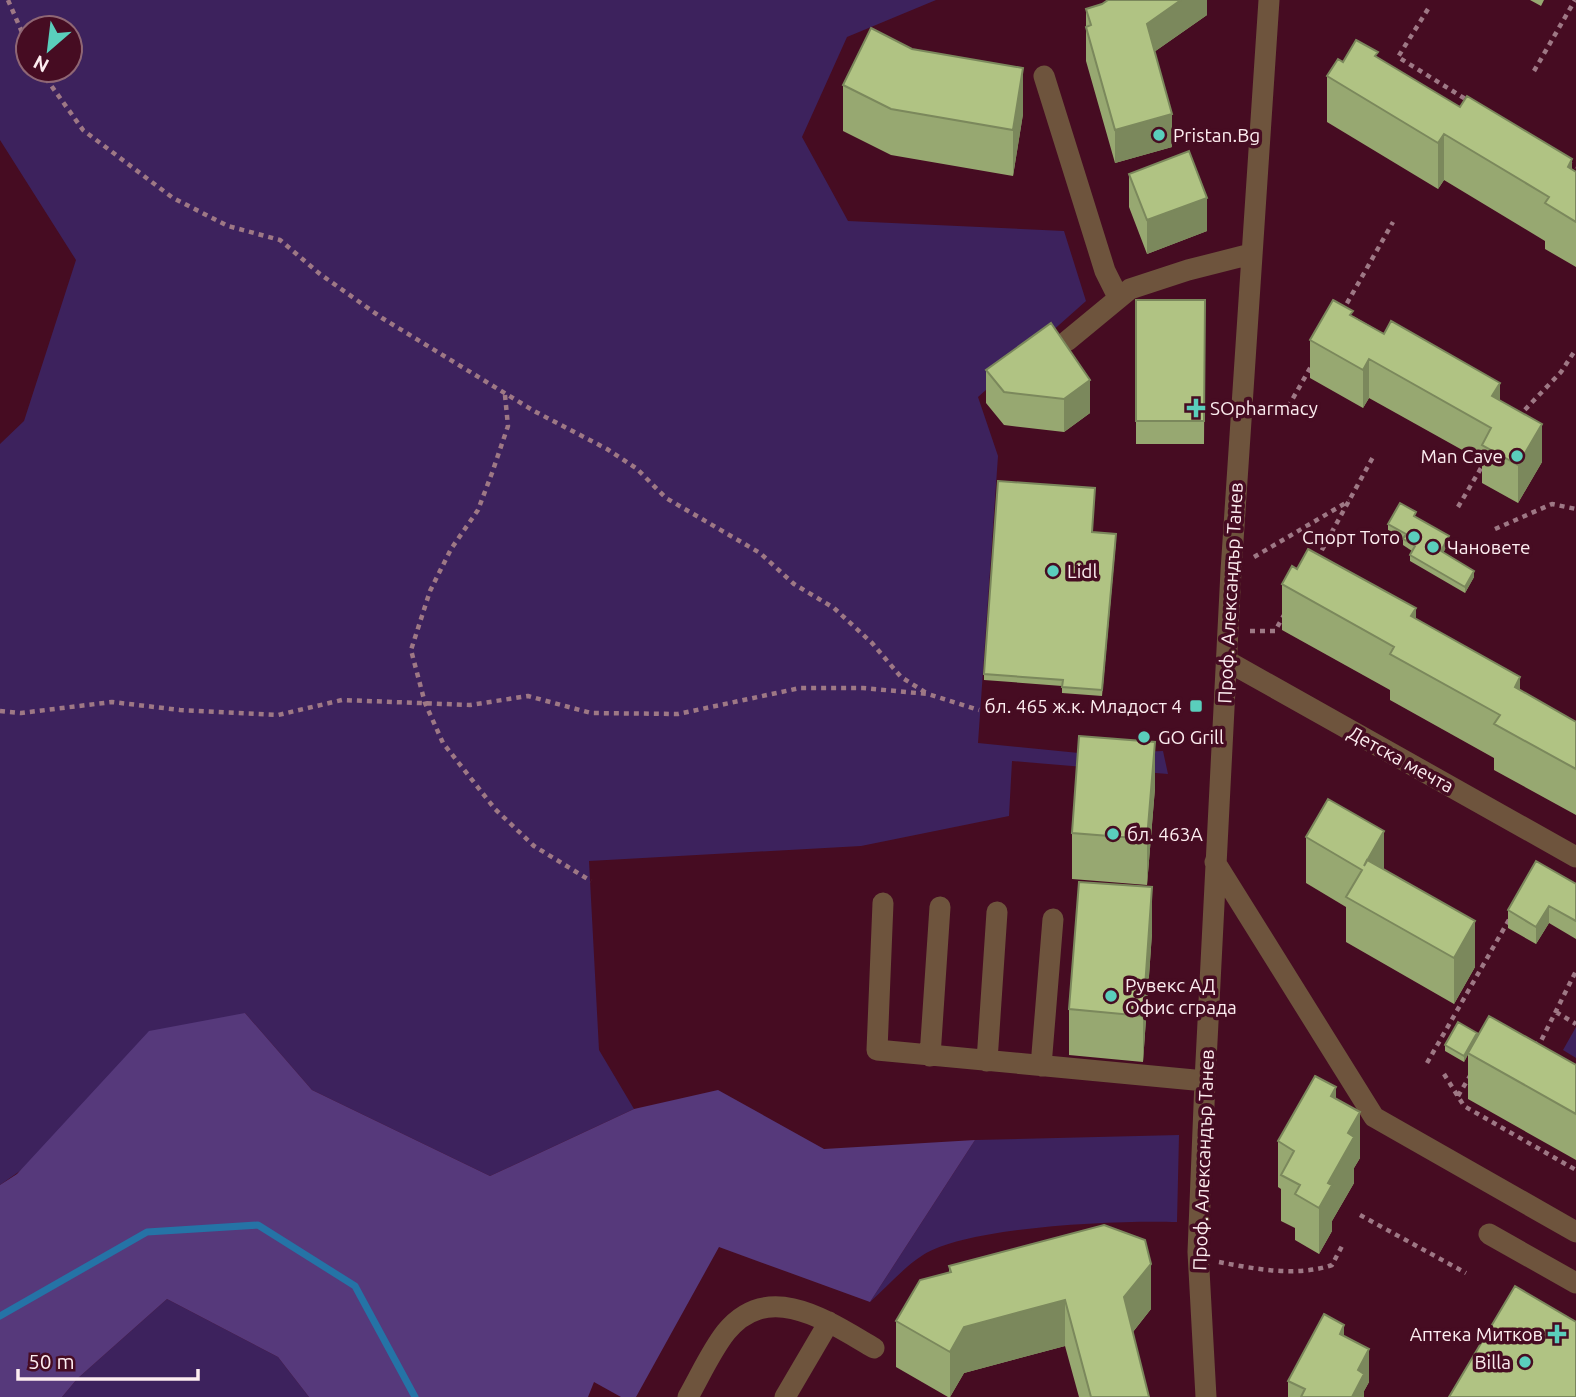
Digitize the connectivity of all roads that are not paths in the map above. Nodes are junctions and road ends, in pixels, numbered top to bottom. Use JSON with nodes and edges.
{"nodes":[{"id":1,"x":1265,"y":5,"type":"edge"},
{"id":2,"x":1044,"y":76,"type":"dead end"},
{"id":3,"x":1251,"y":254,"type":"junction"},
{"id":4,"x":1118,"y":297,"type":"junction"},
{"id":5,"x":1067,"y":341,"type":"edge"},
{"id":6,"x":1227,"y":661,"type":"junction"},
{"id":7,"x":1576,"y":857,"type":"edge"},
{"id":8,"x":1215,"y":862,"type":"junction"},
{"id":9,"x":883,"y":903,"type":"dead end"},
{"id":10,"x":940,"y":906,"type":"dead end"},
{"id":11,"x":997,"y":912,"type":"dead end"},
{"id":12,"x":1053,"y":919,"type":"dead end"},
{"id":13,"x":930,"y":1056,"type":"junction"},
{"id":14,"x":987,"y":1061,"type":"junction"},
{"id":15,"x":1041,"y":1066,"type":"junction"},
{"id":16,"x":1205,"y":1081,"type":"junction"},
{"id":17,"x":1576,"y":1233,"type":"edge"},
{"id":18,"x":1489,"y":1234,"type":"dead end"},
{"id":19,"x":1576,"y":1283,"type":"edge"},
{"id":20,"x":829,"y":1322,"type":"junction"},
{"id":21,"x":874,"y":1348,"type":"dead end"},
{"id":22,"x":688,"y":1397,"type":"edge"},
{"id":23,"x":785,"y":1397,"type":"edge"},
{"id":24,"x":1206,"y":1397,"type":"edge"}],
"edges":[{"from":1,"to":3,"type":"street","name":"Проф. Александър Танев"},
{"from":2,"to":4,"type":"street"},
{"from":3,"to":4,"type":"street"},
{"from":3,"to":6,"type":"street","name":"Проф. Александър Танев"},
{"from":4,"to":5,"type":"street"},
{"from":6,"to":7,"type":"street","name":"Детска мечта"},
{"from":6,"to":8,"type":"street","name":"Проф. Александър Танев"},
{"from":8,"to":16,"type":"street","name":"Проф. Александър Танев"},
{"from":8,"to":17,"type":"street"},
{"from":9,"to":13,"type":"street"},
{"from":10,"to":13,"type":"street"},
{"from":11,"to":14,"type":"street"},
{"from":12,"to":15,"type":"street"},
{"from":13,"to":14,"type":"street"},
{"from":14,"to":15,"type":"street"},
{"from":15,"to":16,"type":"street"},
{"from":16,"to":24,"type":"street","name":"Проф. Александър Танев"},
{"from":18,"to":19,"type":"street"},
{"from":20,"to":21,"type":"street"},
{"from":20,"to":22,"type":"street"},
{"from":20,"to":23,"type":"street"}]}
